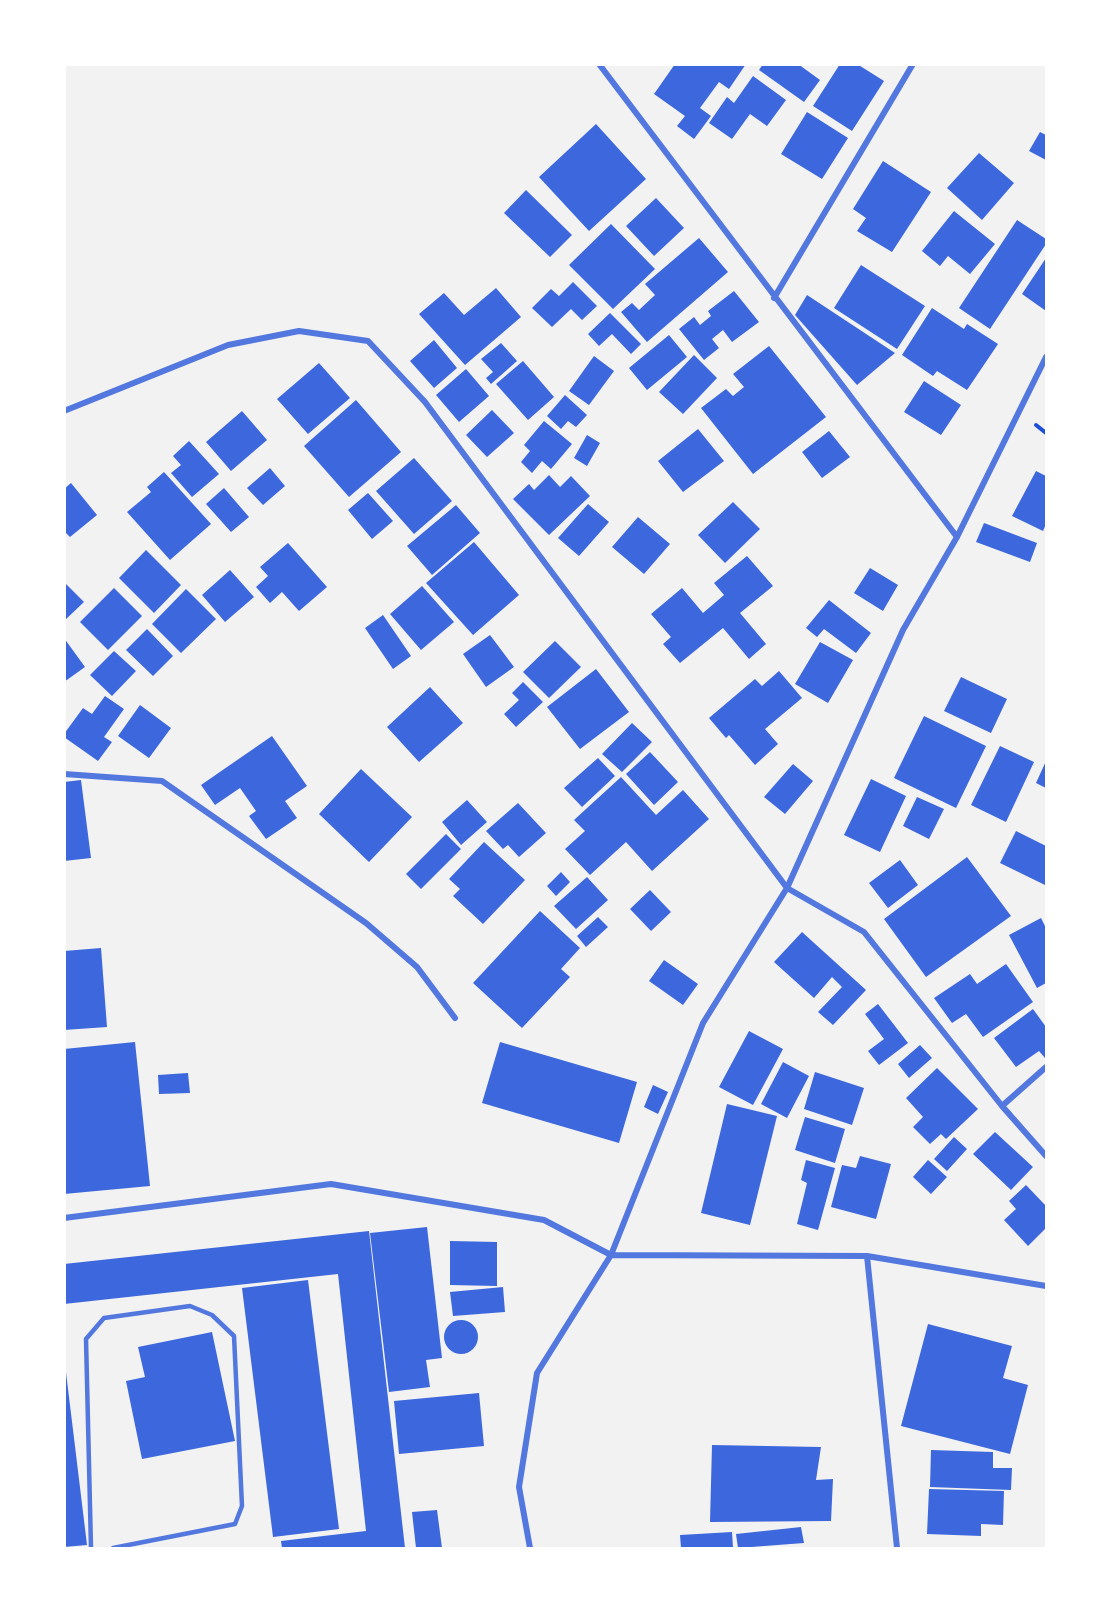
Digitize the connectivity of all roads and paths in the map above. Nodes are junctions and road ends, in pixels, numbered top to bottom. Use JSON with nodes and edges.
{"nodes":[{"id":1,"x":599,"y":64,"type":"edge"},
{"id":2,"x":913,"y":64,"type":"edge"},
{"id":3,"x":774,"y":298,"type":"junction"},
{"id":4,"x":1047,"y":357,"type":"edge"},
{"id":5,"x":64,"y":411,"type":"edge"},
{"id":6,"x":957,"y":537,"type":"junction"},
{"id":7,"x":64,"y":774,"type":"edge"},
{"id":8,"x":787,"y":888,"type":"junction"},
{"id":9,"x":455,"y":1018,"type":"dead end"},
{"id":10,"x":1047,"y":1067,"type":"edge"},
{"id":11,"x":1002,"y":1106,"type":"junction"},
{"id":12,"x":1047,"y":1156,"type":"edge"},
{"id":13,"x":64,"y":1218,"type":"edge"},
{"id":14,"x":611,"y":1255,"type":"junction"},
{"id":15,"x":867,"y":1256,"type":"junction"},
{"id":16,"x":1047,"y":1286,"type":"edge"},
{"id":17,"x":92,"y":1548,"type":"edge"},
{"id":18,"x":113,"y":1548,"type":"edge"},
{"id":19,"x":530,"y":1548,"type":"edge"},
{"id":20,"x":897,"y":1548,"type":"edge"}],
"edges":[{"from":1,"to":3,"type":"street"},
{"from":2,"to":3,"type":"street"},
{"from":3,"to":6,"type":"street"},
{"from":4,"to":6,"type":"street"},
{"from":5,"to":8,"type":"street"},
{"from":6,"to":8,"type":"street"},
{"from":7,"to":9,"type":"street"},
{"from":8,"to":11,"type":"street"},
{"from":8,"to":14,"type":"street"},
{"from":10,"to":11,"type":"street"},
{"from":11,"to":12,"type":"street"},
{"from":13,"to":14,"type":"street"},
{"from":14,"to":15,"type":"street"},
{"from":14,"to":19,"type":"street"},
{"from":15,"to":16,"type":"street"},
{"from":15,"to":20,"type":"street"},
{"from":17,"to":18,"type":"lane"}]}
